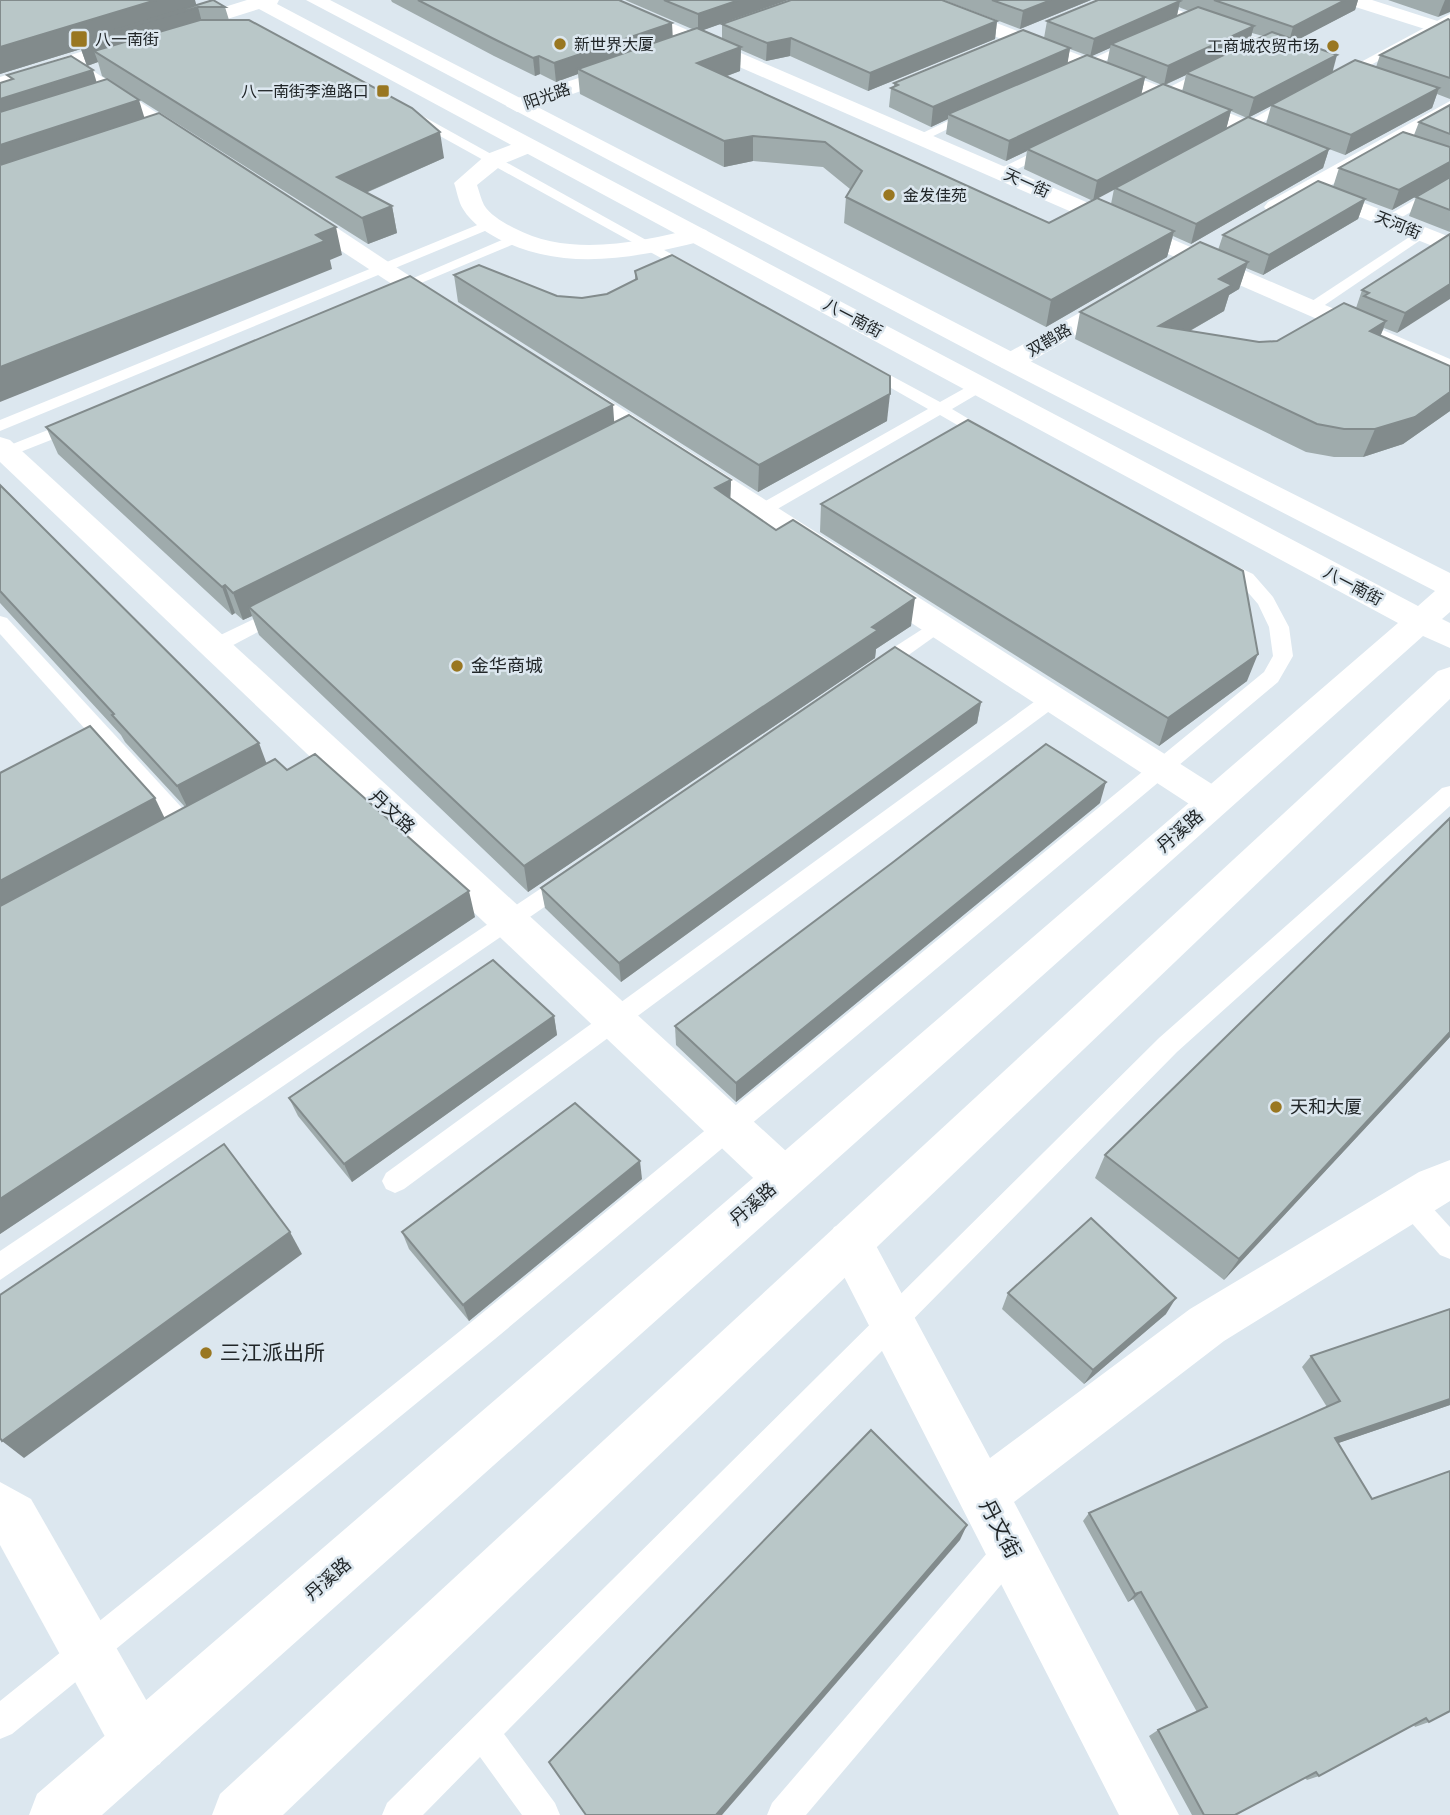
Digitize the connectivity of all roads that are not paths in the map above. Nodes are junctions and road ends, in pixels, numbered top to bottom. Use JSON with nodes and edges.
{"nodes":[{"id":1,"x":207,"y":0,"type":"edge"},
{"id":2,"x":315,"y":0,"type":"edge"},
{"id":3,"x":602,"y":0,"type":"edge"},
{"id":4,"x":920,"y":0,"type":"edge"},
{"id":5,"x":1139,"y":0,"type":"edge"},
{"id":6,"x":263,"y":1,"type":"edge"},
{"id":7,"x":1357,"y":1,"type":"edge"},
{"id":8,"x":1192,"y":19,"type":"junction"},
{"id":9,"x":1445,"y":25,"type":"edge"},
{"id":10,"x":1043,"y":29,"type":"edge"},
{"id":11,"x":1169,"y":29,"type":"edge"},
{"id":12,"x":725,"y":33,"type":"edge"},
{"id":13,"x":219,"y":37,"type":"edge"},
{"id":14,"x":1019,"y":39,"type":"junction"},
{"id":15,"x":1145,"y":39,"type":"edge"},
{"id":16,"x":699,"y":42,"type":"junction"},
{"id":17,"x":1266,"y":44,"type":"junction"},
{"id":18,"x":994,"y":49,"type":"edge"},
{"id":19,"x":673,"y":51,"type":"edge"},
{"id":20,"x":26,"y":55,"type":"edge"},
{"id":21,"x":1243,"y":55,"type":"edge"},
{"id":22,"x":1301,"y":56,"type":"edge"},
{"id":23,"x":647,"y":61,"type":"edge"},
{"id":24,"x":1086,"y":65,"type":"junction"},
{"id":25,"x":1219,"y":66,"type":"edge"},
{"id":26,"x":77,"y":69,"type":"junction"},
{"id":27,"x":1060,"y":76,"type":"edge"},
{"id":28,"x":0,"y":84,"type":"edge"},
{"id":29,"x":1325,"y":84,"type":"edge"},
{"id":30,"x":1161,"y":94,"type":"junction"},
{"id":31,"x":878,"y":97,"type":"edge"},
{"id":32,"x":1302,"y":97,"type":"edge"},
{"id":33,"x":0,"y":100,"type":"edge"},
{"id":34,"x":386,"y":101,"type":"edge"},
{"id":35,"x":1445,"y":105,"type":"edge"},
{"id":36,"x":517,"y":106,"type":"junction"},
{"id":37,"x":1136,"y":106,"type":"edge"},
{"id":38,"x":853,"y":108,"type":"junction"},
{"id":39,"x":984,"y":109,"type":"edge"},
{"id":40,"x":1245,"y":127,"type":"junction"},
{"id":41,"x":920,"y":137,"type":"junction"},
{"id":42,"x":1221,"y":140,"type":"edge"},
{"id":43,"x":1062,"y":142,"type":"edge"},
{"id":44,"x":529,"y":145,"type":"junction"},
{"id":45,"x":215,"y":159,"type":"edge"},
{"id":46,"x":495,"y":159,"type":"junction"},
{"id":47,"x":1347,"y":167,"type":"junction"},
{"id":48,"x":1000,"y":172,"type":"junction"},
{"id":49,"x":1450,"y":183,"type":"edge"},
{"id":50,"x":1307,"y":188,"type":"junction"},
{"id":51,"x":271,"y":195,"type":"edge"},
{"id":52,"x":1387,"y":220,"type":"junction"},
{"id":53,"x":1250,"y":222,"type":"edge"},
{"id":54,"x":492,"y":223,"type":"junction"},
{"id":55,"x":1420,"y":234,"type":"junction"},
{"id":56,"x":698,"y":235,"type":"junction"},
{"id":57,"x":516,"y":238,"type":"junction"},
{"id":58,"x":1215,"y":242,"type":"edge"},
{"id":59,"x":651,"y":246,"type":"junction"},
{"id":60,"x":1450,"y":246,"type":"edge"},
{"id":61,"x":1192,"y":256,"type":"junction"},
{"id":62,"x":384,"y":268,"type":"junction"},
{"id":63,"x":1170,"y":269,"type":"edge"},
{"id":64,"x":711,"y":280,"type":"edge"},
{"id":65,"x":1147,"y":282,"type":"edge"},
{"id":66,"x":408,"y":284,"type":"junction"},
{"id":67,"x":370,"y":299,"type":"edge"},
{"id":68,"x":1311,"y":308,"type":"junction"},
{"id":69,"x":465,"y":320,"type":"edge"},
{"id":70,"x":844,"y":355,"type":"edge"},
{"id":71,"x":1011,"y":362,"type":"junction"},
{"id":72,"x":1449,"y":367,"type":"edge"},
{"id":73,"x":545,"y":372,"type":"edge"},
{"id":74,"x":980,"y":386,"type":"junction"},
{"id":75,"x":941,"y":409,"type":"junction"},
{"id":76,"x":94,"y":415,"type":"edge"},
{"id":77,"x":2,"y":445,"type":"edge"},
{"id":78,"x":1011,"y":448,"type":"edge"},
{"id":79,"x":761,"y":512,"type":"junction"},
{"id":80,"x":1199,"y":553,"type":"edge"},
{"id":81,"x":1450,"y":586,"type":"edge"},
{"id":82,"x":301,"y":602,"type":"edge"},
{"id":83,"x":1440,"y":618,"type":"edge"},
{"id":84,"x":0,"y":622,"type":"edge"},
{"id":85,"x":938,"y":625,"type":"junction"},
{"id":86,"x":215,"y":646,"type":"junction"},
{"id":87,"x":1450,"y":679,"type":"edge"},
{"id":88,"x":859,"y":680,"type":"edge"},
{"id":89,"x":1052,"y":699,"type":"junction"},
{"id":90,"x":1160,"y":769,"type":"junction"},
{"id":91,"x":1450,"y":794,"type":"edge"},
{"id":92,"x":1213,"y":802,"type":"junction"},
{"id":93,"x":210,"y":815,"type":"edge"},
{"id":94,"x":187,"y":828,"type":"junction"},
{"id":95,"x":164,"y":841,"type":"edge"},
{"id":96,"x":587,"y":866,"type":"edge"},
{"id":97,"x":508,"y":920,"type":"junction"},
{"id":98,"x":615,"y":1020,"type":"junction"},
{"id":99,"x":729,"y":1126,"type":"junction"},
{"id":100,"x":783,"y":1177,"type":"junction"},
{"id":101,"x":1450,"y":1180,"type":"edge"},
{"id":102,"x":395,"y":1181,"type":"dead end"},
{"id":103,"x":1410,"y":1202,"type":"junction"},
{"id":104,"x":850,"y":1242,"type":"junction"},
{"id":105,"x":1450,"y":1246,"type":"edge"},
{"id":106,"x":0,"y":1267,"type":"edge"},
{"id":107,"x":892,"y":1322,"type":"junction"},
{"id":108,"x":982,"y":1495,"type":"junction"},
{"id":109,"x":0,"y":1508,"type":"edge"},
{"id":110,"x":1011,"y":1549,"type":"junction"},
{"id":111,"x":88,"y":1651,"type":"junction"},
{"id":112,"x":0,"y":1722,"type":"edge"},
{"id":113,"x":482,"y":1732,"type":"junction"},
{"id":114,"x":140,"y":1744,"type":"junction"},
{"id":115,"x":58,"y":1815,"type":"edge"},
{"id":116,"x":241,"y":1815,"type":"edge"},
{"id":117,"x":399,"y":1815,"type":"edge"},
{"id":118,"x":542,"y":1815,"type":"edge"},
{"id":119,"x":784,"y":1815,"type":"edge"},
{"id":120,"x":1150,"y":1815,"type":"edge"}],
"edges":[{"from":1,"to":20,"type":"street"},
{"from":2,"to":36,"type":"street","name":"八一南街"},
{"from":3,"to":16,"type":"street","name":"天一街"},
{"from":4,"to":14,"type":"street"},
{"from":5,"to":8,"type":"lane"},
{"from":6,"to":26,"type":"street"},
{"from":6,"to":44,"type":"street","name":"八一南街"},
{"from":7,"to":9,"type":"street"},
{"from":8,"to":11,"type":"lane"},
{"from":8,"to":17,"type":"lane"},
{"from":9,"to":29,"type":"lane"},
{"from":10,"to":14,"type":"street"},
{"from":12,"to":16,"type":"street"},
{"from":13,"to":26,"type":"lane"},
{"from":14,"to":18,"type":"street"},
{"from":14,"to":24,"type":"street"},
{"from":15,"to":24,"type":"lane"},
{"from":16,"to":19,"type":"street"},
{"from":16,"to":38,"type":"street","name":"天一街"},
{"from":17,"to":21,"type":"lane"},
{"from":17,"to":22,"type":"lane"},
{"from":23,"to":36,"type":"street","name":"阳光路"},
{"from":24,"to":27,"type":"lane"},
{"from":24,"to":30,"type":"street"},
{"from":25,"to":30,"type":"lane"},
{"from":26,"to":28,"type":"street"},
{"from":26,"to":33,"type":"lane"},
{"from":26,"to":45,"type":"street"},
{"from":30,"to":37,"type":"lane"},
{"from":30,"to":40,"type":"street"},
{"from":31,"to":38,"type":"street"},
{"from":32,"to":40,"type":"lane"},
{"from":34,"to":46,"type":"lane"},
{"from":35,"to":47,"type":"street"},
{"from":36,"to":71,"type":"street","name":"八一南街"},
{"from":38,"to":41,"type":"street","name":"天一街"},
{"from":39,"to":41,"type":"lane"},
{"from":40,"to":42,"type":"lane"},
{"from":40,"to":47,"type":"street"},
{"from":41,"to":48,"type":"street","name":"天一街"},
{"from":43,"to":48,"type":"lane"},
{"from":44,"to":46,"type":"street"},
{"from":44,"to":56,"type":"street","name":"八一南街"},
{"from":46,"to":54,"type":"street"},
{"from":46,"to":59,"type":"lane"},
{"from":47,"to":50,"type":"street"},
{"from":48,"to":61,"type":"street","name":"天一街"},
{"from":49,"to":52,"type":"lane"},
{"from":50,"to":52,"type":"street","name":"天河街"},
{"from":50,"to":53,"type":"street"},
{"from":51,"to":62,"type":"street"},
{"from":52,"to":55,"type":"street","name":"天河街"},
{"from":54,"to":57,"type":"street"},
{"from":54,"to":62,"type":"lane"},
{"from":55,"to":60,"type":"street","name":"天河街"},
{"from":55,"to":68,"type":"lane"},
{"from":56,"to":59,"type":"street"},
{"from":56,"to":74,"type":"street","name":"八一南街"},
{"from":57,"to":59,"type":"street"},
{"from":57,"to":66,"type":"lane"},
{"from":58,"to":61,"type":"street"},
{"from":59,"to":64,"type":"lane"},
{"from":61,"to":63,"type":"street"},
{"from":61,"to":68,"type":"street","name":"天一街"},
{"from":62,"to":66,"type":"street"},
{"from":62,"to":77,"type":"lane"},
{"from":65,"to":71,"type":"street","name":"双鹊路"},
{"from":66,"to":67,"type":"lane"},
{"from":66,"to":69,"type":"street"},
{"from":68,"to":72,"type":"street","name":"天一街"},
{"from":70,"to":75,"type":"lane"},
{"from":71,"to":81,"type":"street","name":"八一南街"},
{"from":73,"to":79,"type":"street"},
{"from":74,"to":75,"type":"lane"},
{"from":74,"to":83,"type":"street","name":"八一南街"},
{"from":75,"to":78,"type":"lane"},
{"from":75,"to":79,"type":"lane"},
{"from":76,"to":77,"type":"lane"},
{"from":77,"to":86,"type":"street","name":"丹文路"},
{"from":79,"to":85,"type":"street"},
{"from":80,"to":90,"type":"lane"},
{"from":82,"to":86,"type":"lane"},
{"from":83,"to":92,"type":"street","name":"丹溪路"},
{"from":84,"to":94,"type":"lane"},
{"from":85,"to":88,"type":"lane"},
{"from":85,"to":89,"type":"street"},
{"from":86,"to":97,"type":"street","name":"丹文路"},
{"from":87,"to":104,"type":"street"},
{"from":89,"to":90,"type":"street"},
{"from":89,"to":98,"type":"lane"},
{"from":90,"to":92,"type":"street"},
{"from":90,"to":99,"type":"lane"},
{"from":91,"to":107,"type":"lane"},
{"from":92,"to":100,"type":"street","name":"丹溪路"},
{"from":93,"to":94,"type":"lane"},
{"from":94,"to":95,"type":"lane"},
{"from":96,"to":97,"type":"lane"},
{"from":97,"to":98,"type":"street","name":"丹文路"},
{"from":97,"to":106,"type":"lane"},
{"from":98,"to":99,"type":"street","name":"丹文路"},
{"from":98,"to":102,"type":"lane"},
{"from":99,"to":100,"type":"street","name":"丹文路"},
{"from":99,"to":111,"type":"lane"},
{"from":100,"to":114,"type":"street","name":"丹溪路"},
{"from":101,"to":103,"type":"street"},
{"from":103,"to":105,"type":"lane"},
{"from":103,"to":108,"type":"street"},
{"from":104,"to":107,"type":"street","name":"丹文街"},
{"from":104,"to":116,"type":"street"},
{"from":107,"to":108,"type":"street","name":"丹文街"},
{"from":107,"to":113,"type":"lane"},
{"from":108,"to":110,"type":"street","name":"丹文街"},
{"from":109,"to":111,"type":"street"},
{"from":110,"to":119,"type":"lane"},
{"from":110,"to":120,"type":"street","name":"丹文街"},
{"from":111,"to":112,"type":"lane"},
{"from":111,"to":114,"type":"street"},
{"from":113,"to":117,"type":"lane"},
{"from":113,"to":118,"type":"lane"},
{"from":114,"to":115,"type":"street","name":"丹溪路"}]}
